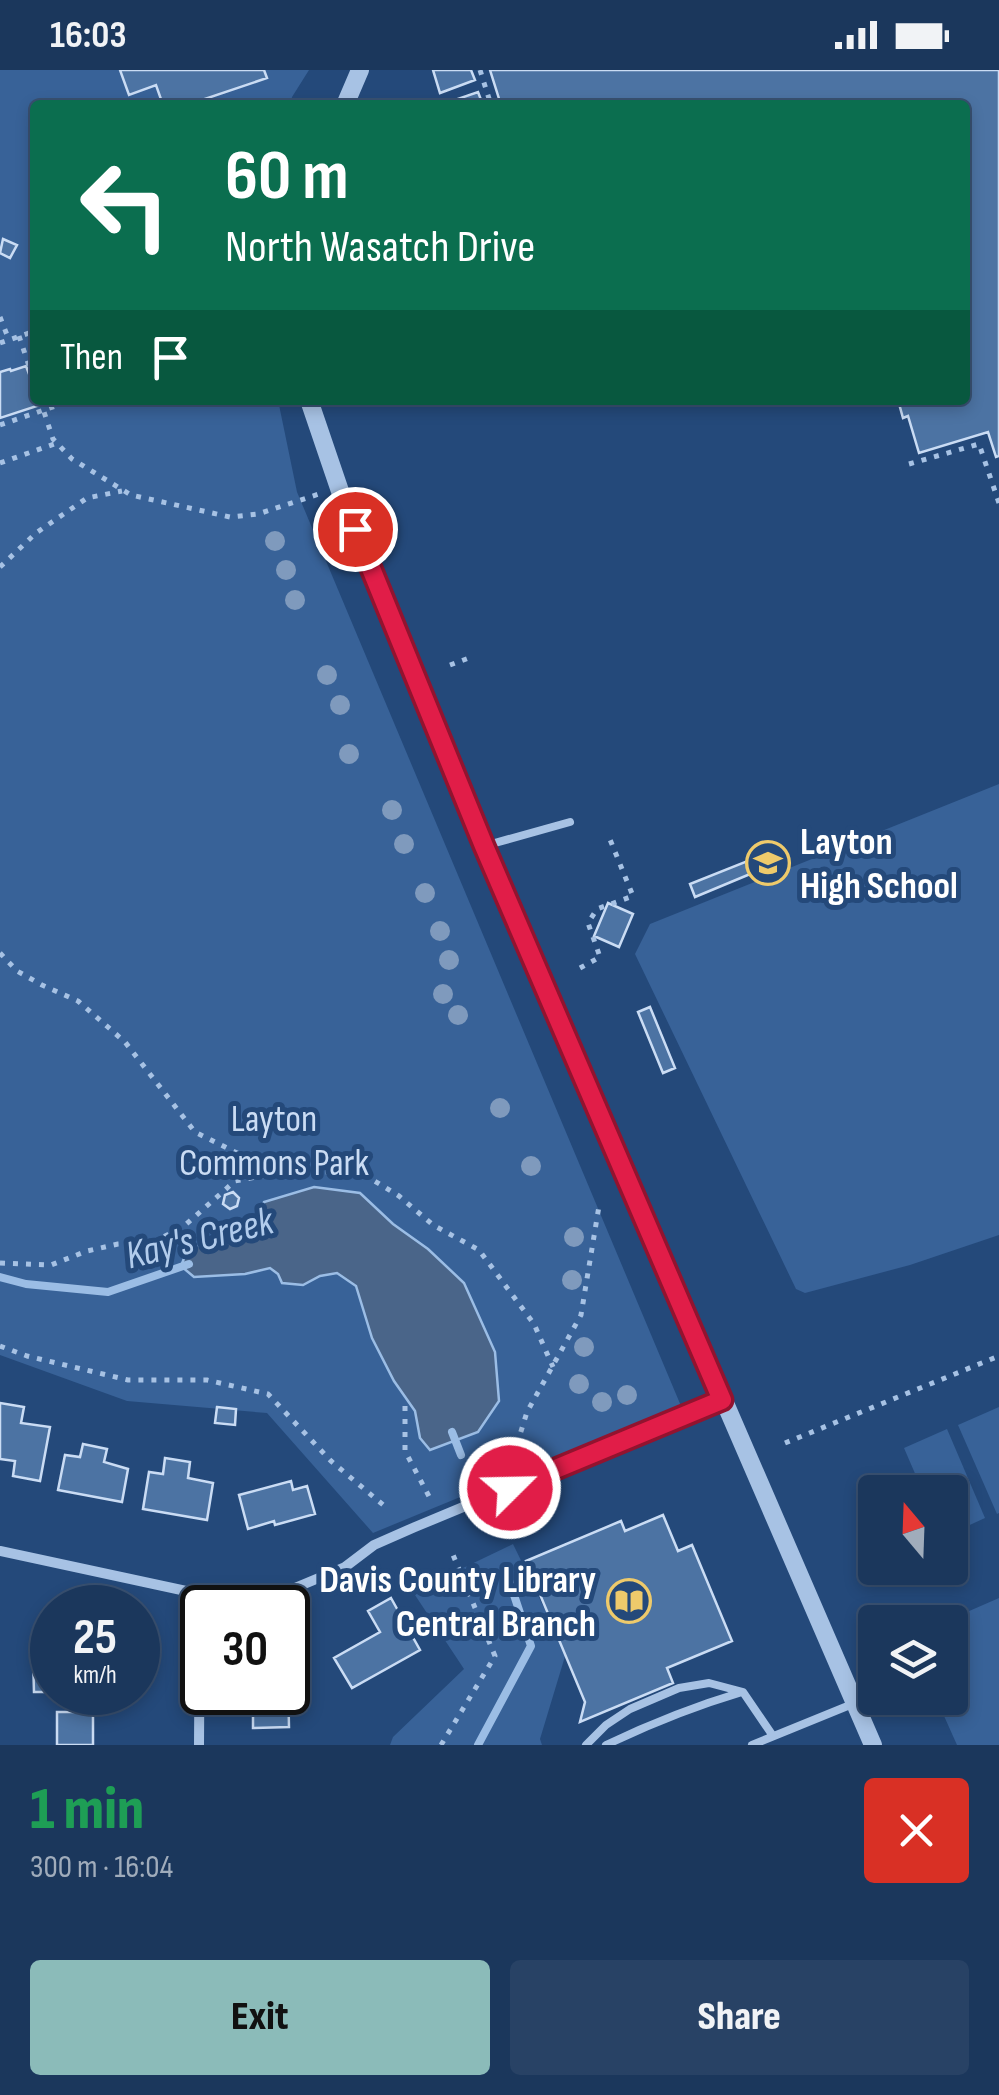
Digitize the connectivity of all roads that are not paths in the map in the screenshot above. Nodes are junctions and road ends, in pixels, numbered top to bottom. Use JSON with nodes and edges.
{"nodes":[{"id":1,"x":360,"y":70,"type":"edge"},
{"id":2,"x":347,"y":100,"type":"edge"},
{"id":3,"x":311,"y":405,"type":"edge"},
{"id":4,"x":570,"y":822,"type":"dead end"},
{"id":5,"x":484,"y":846,"type":"junction"},
{"id":6,"x":722,"y":1400,"type":"junction"},
{"id":7,"x":0,"y":1551,"type":"edge"},
{"id":8,"x":302,"y":1585,"type":"edge"},
{"id":9,"x":180,"y":1590,"type":"edge"},
{"id":10,"x":743,"y":1692,"type":"junction"},
{"id":11,"x":855,"y":1703,"type":"junction"},
{"id":12,"x":200,"y":1715,"type":"edge"},
{"id":13,"x":773,"y":1736,"type":"junction"},
{"id":14,"x":200,"y":1745,"type":"edge"},
{"id":15,"x":586,"y":1745,"type":"edge"},
{"id":16,"x":606,"y":1745,"type":"edge"},
{"id":17,"x":752,"y":1745,"type":"edge"},
{"id":18,"x":873,"y":1745,"type":"edge"}],
"edges":[{"from":1,"to":2,"type":"street"},
{"from":3,"to":5,"type":"street"},
{"from":4,"to":5,"type":"lane"},
{"from":5,"to":6,"type":"street"},
{"from":6,"to":8,"type":"street"},
{"from":6,"to":11,"type":"street"},
{"from":7,"to":9,"type":"street"},
{"from":10,"to":13,"type":"lane"},
{"from":10,"to":15,"type":"lane"},
{"from":10,"to":16,"type":"lane"},
{"from":11,"to":13,"type":"lane"},
{"from":11,"to":18,"type":"street"},
{"from":12,"to":14,"type":"street"},
{"from":13,"to":17,"type":"lane"}]}
